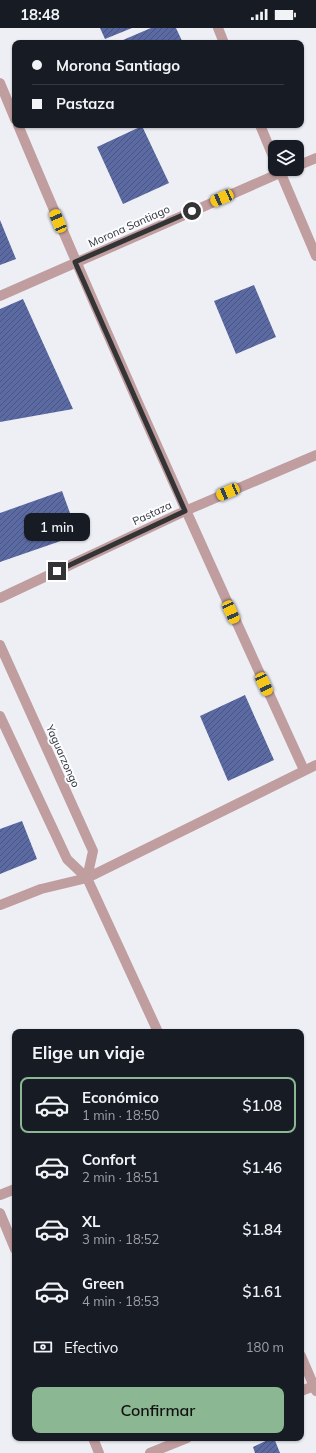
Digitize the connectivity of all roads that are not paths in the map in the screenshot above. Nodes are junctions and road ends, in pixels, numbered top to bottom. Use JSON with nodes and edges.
{"nodes":[{"id":1,"x":218,"y":28,"type":"edge"},
{"id":2,"x":223,"y":40,"type":"edge"},
{"id":3,"x":0,"y":83,"type":"edge"},
{"id":4,"x":12,"y":112,"type":"edge"},
{"id":5,"x":19,"y":128,"type":"edge"},
{"id":6,"x":261,"y":128,"type":"edge"},
{"id":7,"x":268,"y":144,"type":"edge"},
{"id":8,"x":316,"y":158,"type":"edge"},
{"id":9,"x":304,"y":163,"type":"edge"},
{"id":10,"x":269,"y":176,"type":"edge"},
{"id":11,"x":285,"y":176,"type":"edge"},
{"id":12,"x":316,"y":256,"type":"edge"},
{"id":13,"x":75,"y":262,"type":"junction"},
{"id":14,"x":0,"y":296,"type":"edge"},
{"id":15,"x":316,"y":455,"type":"edge"},
{"id":16,"x":185,"y":511,"type":"junction"},
{"id":17,"x":0,"y":598,"type":"edge"},
{"id":18,"x":0,"y":645,"type":"edge"},
{"id":19,"x":0,"y":716,"type":"edge"},
{"id":20,"x":316,"y":765,"type":"edge"},
{"id":21,"x":304,"y":770,"type":"junction"},
{"id":22,"x":87,"y":878,"type":"junction"},
{"id":23,"x":0,"y":905,"type":"edge"},
{"id":24,"x":157,"y":1029,"type":"edge"},
{"id":25,"x":12,"y":1190,"type":"edge"},
{"id":26,"x":0,"y":1195,"type":"edge"},
{"id":27,"x":0,"y":1213,"type":"edge"},
{"id":28,"x":12,"y":1242,"type":"edge"},
{"id":29,"x":304,"y":1363,"type":"edge"},
{"id":30,"x":315,"y":1388,"type":"edge"},
{"id":31,"x":304,"y":1390,"type":"edge"},
{"id":32,"x":94,"y":1441,"type":"edge"},
{"id":33,"x":180,"y":1441,"type":"edge"},
{"id":34,"x":99,"y":1453,"type":"edge"},
{"id":35,"x":150,"y":1453,"type":"edge"}],
"edges":[{"from":1,"to":2,"type":"street"},
{"from":3,"to":4,"type":"street"},
{"from":5,"to":13,"type":"street"},
{"from":6,"to":7,"type":"street"},
{"from":8,"to":9,"type":"street"},
{"from":10,"to":13,"type":"street","name":"Morona Santiago"},
{"from":11,"to":12,"type":"street"},
{"from":13,"to":14,"type":"street","name":"Morona Santiago"},
{"from":13,"to":16,"type":"street"},
{"from":15,"to":16,"type":"street","name":"Pastaza"},
{"from":16,"to":17,"type":"street","name":"Pastaza"},
{"from":16,"to":21,"type":"street"},
{"from":18,"to":22,"type":"street","name":"Yaguarzongo"},
{"from":19,"to":22,"type":"street"},
{"from":20,"to":21,"type":"street"},
{"from":21,"to":22,"type":"street"},
{"from":22,"to":23,"type":"street"},
{"from":22,"to":24,"type":"street"},
{"from":25,"to":26,"type":"street"},
{"from":27,"to":28,"type":"street"},
{"from":29,"to":30,"type":"street"},
{"from":30,"to":31,"type":"street"},
{"from":32,"to":34,"type":"street"},
{"from":33,"to":35,"type":"street"}]}
